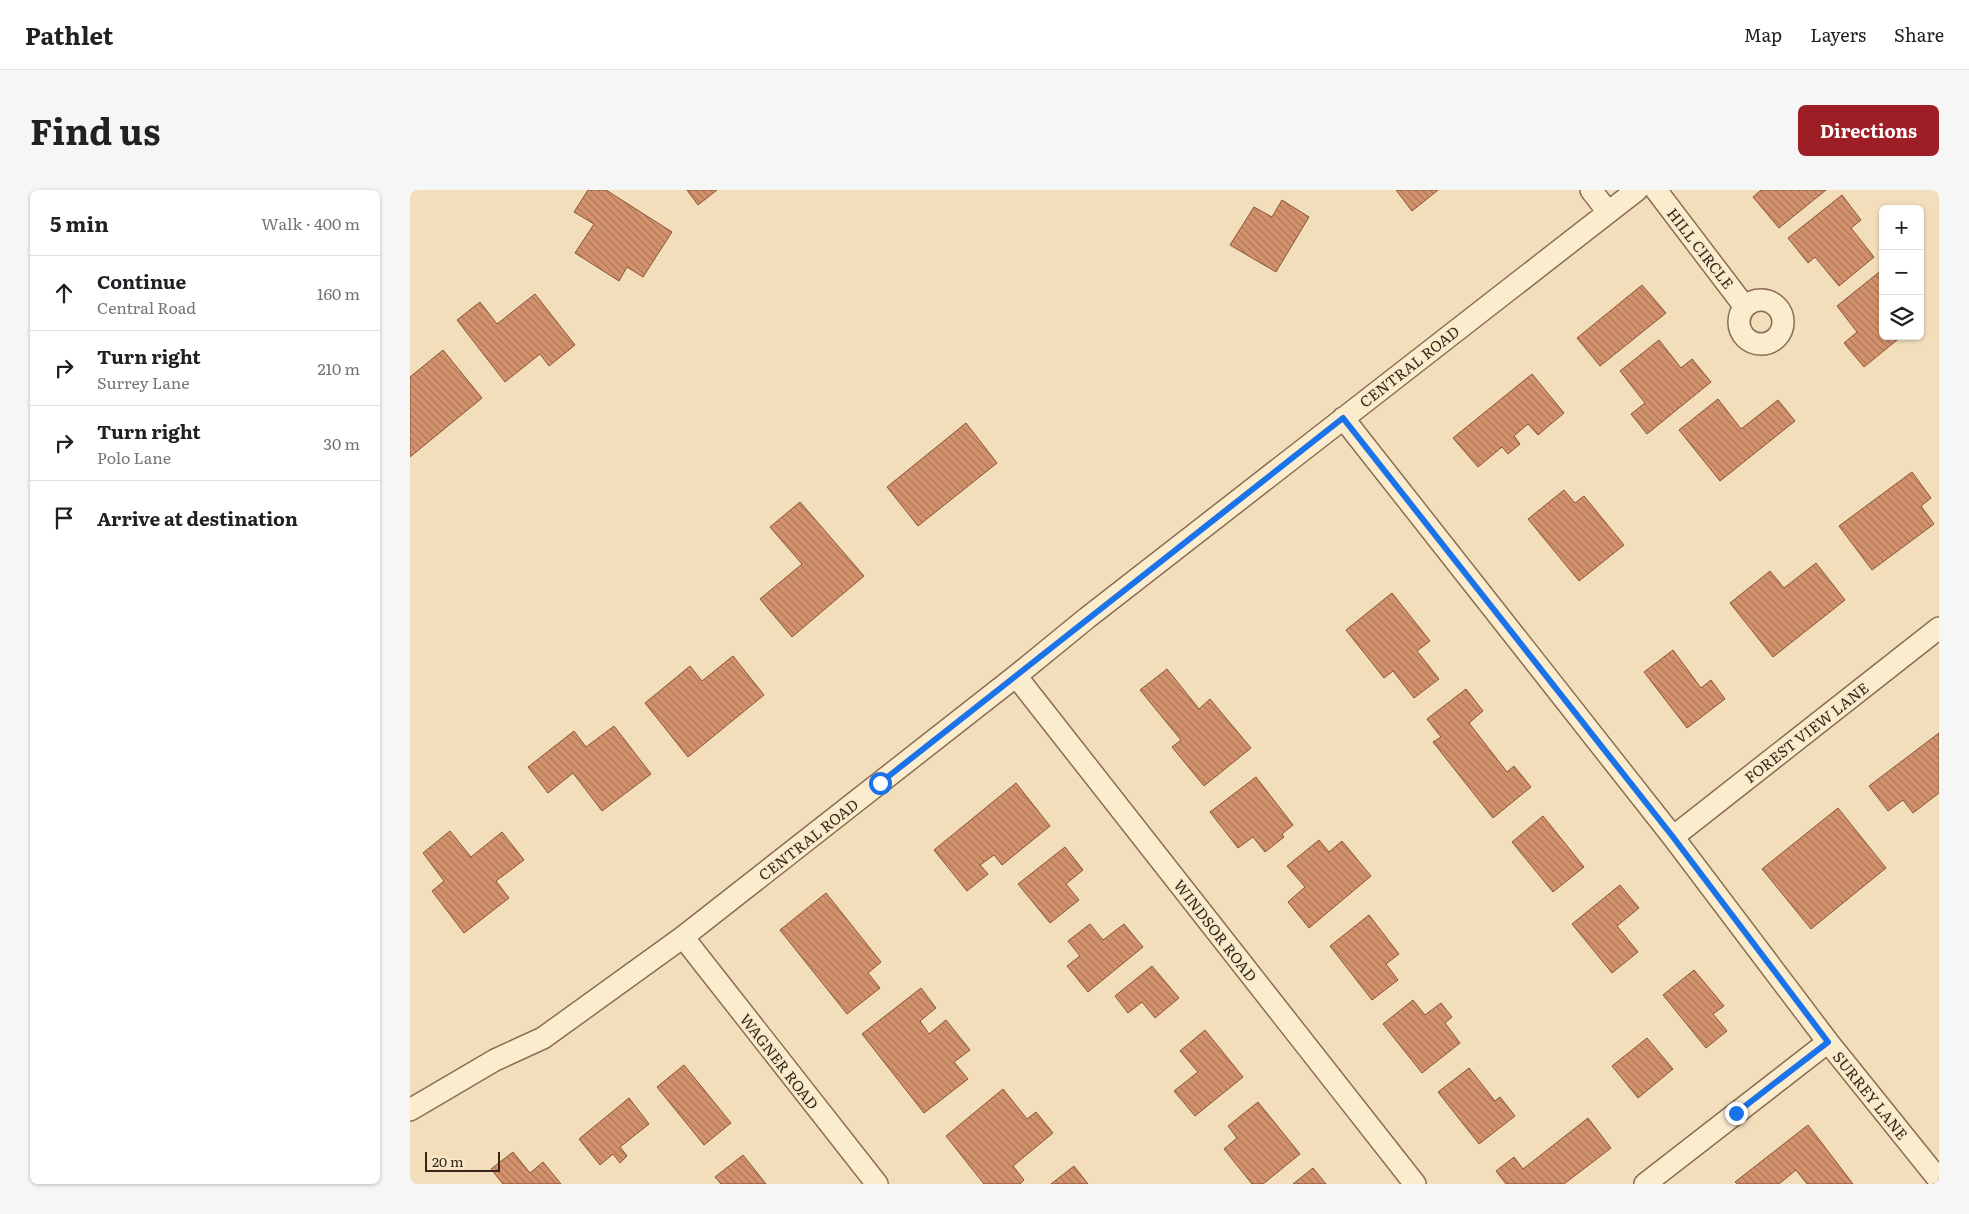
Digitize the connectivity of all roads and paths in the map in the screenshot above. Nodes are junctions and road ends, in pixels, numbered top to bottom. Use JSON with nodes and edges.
{"nodes":[{"id":1,"x":1591,"y":190,"type":"edge"},
{"id":2,"x":1637,"y":190,"type":"edge"},
{"id":3,"x":1656,"y":190,"type":"edge"},
{"id":4,"x":1608,"y":212,"type":"junction"},
{"id":5,"x":1746,"y":307,"type":"dead end"},
{"id":6,"x":1343,"y":418,"type":"junction"},
{"id":7,"x":1939,"y":628,"type":"edge"},
{"id":8,"x":1016,"y":676,"type":"junction"},
{"id":9,"x":1673,"y":837,"type":"junction"},
{"id":10,"x":683,"y":937,"type":"junction"},
{"id":11,"x":1828,"y":1042,"type":"junction"},
{"id":12,"x":410,"y":1110,"type":"edge"},
{"id":13,"x":1939,"y":1180,"type":"edge"},
{"id":14,"x":877,"y":1184,"type":"edge"},
{"id":15,"x":1415,"y":1184,"type":"edge"},
{"id":16,"x":1645,"y":1184,"type":"edge"}],
"edges":[{"from":1,"to":4,"type":"street"},
{"from":2,"to":4,"type":"street","name":"CENTRAL ROAD"},
{"from":3,"to":5,"type":"street","name":"HILL CIRCLE"},
{"from":4,"to":6,"type":"street","name":"CENTRAL ROAD"},
{"from":6,"to":8,"type":"street","name":"CENTRAL ROAD"},
{"from":6,"to":9,"type":"street","name":"SURREY LANE"},
{"from":7,"to":9,"type":"street","name":"FOREST VIEW LANE"},
{"from":8,"to":10,"type":"street","name":"CENTRAL ROAD"},
{"from":8,"to":15,"type":"street","name":"WINDSOR ROAD"},
{"from":9,"to":11,"type":"street","name":"SURREY LANE"},
{"from":10,"to":12,"type":"street","name":"CENTRAL ROAD"},
{"from":10,"to":14,"type":"street","name":"WAGNER ROAD"},
{"from":11,"to":13,"type":"street","name":"SURREY LANE"},
{"from":11,"to":16,"type":"street"}]}
